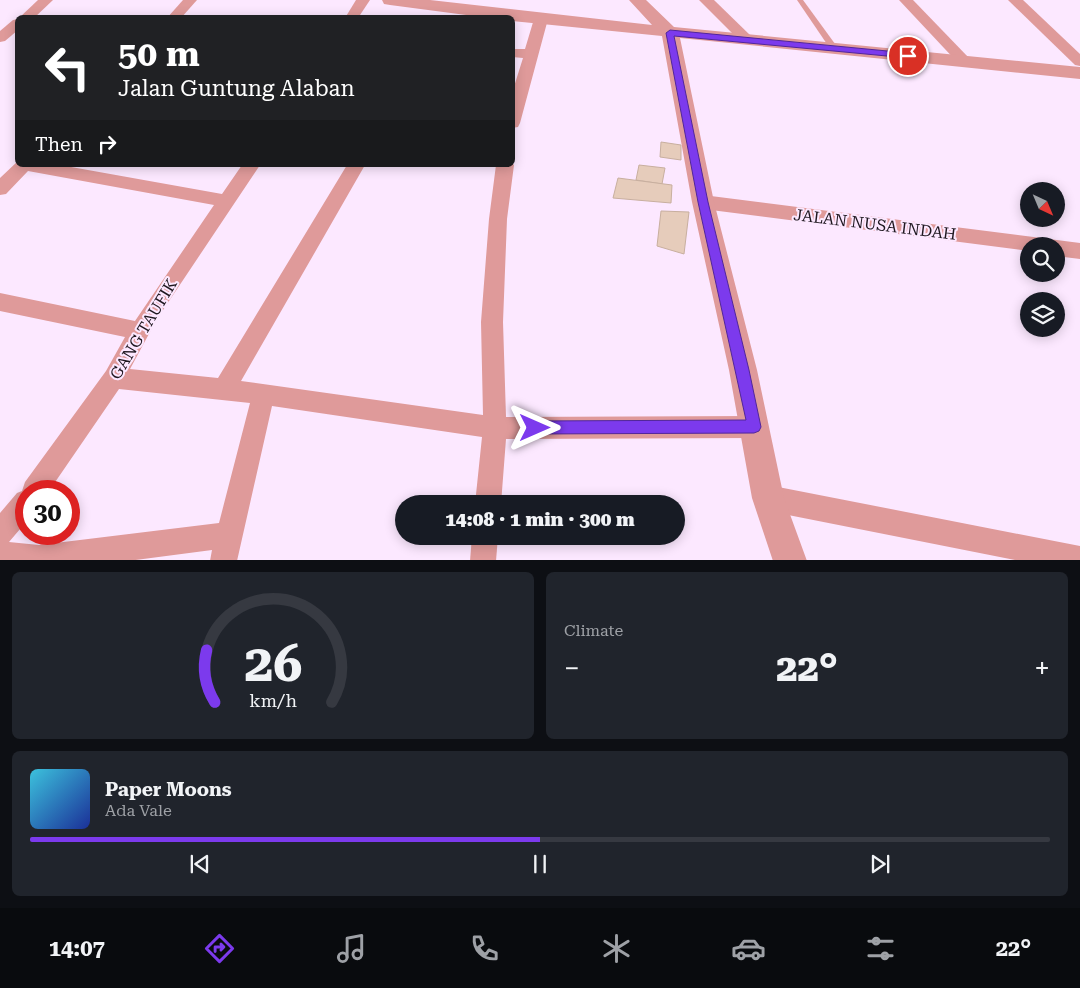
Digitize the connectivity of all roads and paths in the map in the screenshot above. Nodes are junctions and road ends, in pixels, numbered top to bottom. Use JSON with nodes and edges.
{"nodes":[{"id":1,"x":46,"y":0,"type":"edge"},
{"id":2,"x":190,"y":0,"type":"edge"},
{"id":3,"x":363,"y":0,"type":"edge"},
{"id":4,"x":390,"y":0,"type":"edge"},
{"id":5,"x":637,"y":0,"type":"edge"},
{"id":6,"x":706,"y":0,"type":"edge"},
{"id":7,"x":800,"y":0,"type":"edge"},
{"id":8,"x":906,"y":0,"type":"edge"},
{"id":9,"x":1015,"y":0,"type":"edge"},
{"id":10,"x":28,"y":15,"type":"edge"},
{"id":11,"x":176,"y":15,"type":"edge"},
{"id":12,"x":353,"y":15,"type":"edge"},
{"id":13,"x":509,"y":15,"type":"edge"},
{"id":14,"x":515,"y":16,"type":"edge"},
{"id":15,"x":541,"y":19,"type":"junction"},
{"id":16,"x":15,"y":26,"type":"edge"},
{"id":17,"x":670,"y":33,"type":"junction"},
{"id":18,"x":0,"y":38,"type":"edge"},
{"id":19,"x":747,"y":40,"type":"junction"},
{"id":20,"x":834,"y":48,"type":"junction"},
{"id":21,"x":515,"y":53,"type":"edge"},
{"id":22,"x":532,"y":54,"type":"junction"},
{"id":23,"x":964,"y":61,"type":"junction"},
{"id":24,"x":1080,"y":62,"type":"edge"},
{"id":25,"x":1080,"y":73,"type":"edge"},
{"id":26,"x":515,"y":113,"type":"edge"},
{"id":27,"x":23,"y":167,"type":"edge"},
{"id":28,"x":36,"y":167,"type":"edge"},
{"id":29,"x":250,"y":167,"type":"edge"},
{"id":30,"x":355,"y":167,"type":"edge"},
{"id":31,"x":505,"y":167,"type":"edge"},
{"id":32,"x":0,"y":189,"type":"edge"},
{"id":33,"x":226,"y":201,"type":"junction"},
{"id":34,"x":703,"y":202,"type":"junction"},
{"id":35,"x":1020,"y":243,"type":"edge"},
{"id":36,"x":1065,"y":249,"type":"edge"},
{"id":37,"x":1080,"y":251,"type":"edge"},
{"id":38,"x":0,"y":302,"type":"edge"},
{"id":39,"x":140,"y":331,"type":"junction"},
{"id":40,"x":114,"y":378,"type":"junction"},
{"id":41,"x":224,"y":389,"type":"junction"},
{"id":42,"x":263,"y":395,"type":"junction"},
{"id":43,"x":754,"y":427,"type":"junction"},
{"id":44,"x":495,"y":428,"type":"junction"},
{"id":45,"x":42,"y":480,"type":"edge"},
{"id":46,"x":489,"y":495,"type":"edge"},
{"id":47,"x":768,"y":498,"type":"junction"},
{"id":48,"x":15,"y":516,"type":"edge"},
{"id":49,"x":0,"y":534,"type":"edge"},
{"id":50,"x":230,"y":536,"type":"junction"},
{"id":51,"x":484,"y":545,"type":"edge"},
{"id":52,"x":0,"y":555,"type":"edge"},
{"id":53,"x":1051,"y":557,"type":"edge"},
{"id":54,"x":1080,"y":559,"type":"edge"},
{"id":55,"x":223,"y":560,"type":"edge"},
{"id":56,"x":483,"y":560,"type":"edge"},
{"id":57,"x":790,"y":560,"type":"edge"}],
"edges":[{"from":1,"to":10,"type":"street"},
{"from":2,"to":11,"type":"street"},
{"from":3,"to":12,"type":"street"},
{"from":4,"to":13,"type":"street"},
{"from":5,"to":17,"type":"street"},
{"from":6,"to":19,"type":"street"},
{"from":7,"to":20,"type":"lane"},
{"from":8,"to":23,"type":"street"},
{"from":9,"to":24,"type":"street"},
{"from":14,"to":15,"type":"street"},
{"from":15,"to":17,"type":"street"},
{"from":15,"to":22,"type":"street"},
{"from":16,"to":18,"type":"street"},
{"from":17,"to":19,"type":"street"},
{"from":17,"to":34,"type":"street"},
{"from":19,"to":20,"type":"street"},
{"from":20,"to":23,"type":"street"},
{"from":21,"to":22,"type":"street"},
{"from":22,"to":26,"type":"street"},
{"from":23,"to":25,"type":"street"},
{"from":27,"to":32,"type":"street"},
{"from":28,"to":33,"type":"street"},
{"from":29,"to":33,"type":"street","name":"GANG TAUFIK"},
{"from":30,"to":41,"type":"street"},
{"from":31,"to":44,"type":"street"},
{"from":33,"to":39,"type":"street","name":"GANG TAUFIK"},
{"from":34,"to":35,"type":"street","name":"JALAN NUSA INDAH"},
{"from":34,"to":43,"type":"street"},
{"from":36,"to":37,"type":"street"},
{"from":38,"to":39,"type":"street"},
{"from":39,"to":40,"type":"street","name":"GANG TAUFIK"},
{"from":40,"to":41,"type":"street"},
{"from":40,"to":45,"type":"street","name":"GANG TAUFIK"},
{"from":41,"to":42,"type":"street"},
{"from":42,"to":44,"type":"street"},
{"from":42,"to":50,"type":"street"},
{"from":43,"to":44,"type":"street"},
{"from":43,"to":47,"type":"street"},
{"from":44,"to":46,"type":"street"},
{"from":47,"to":53,"type":"street"},
{"from":47,"to":57,"type":"street"},
{"from":48,"to":49,"type":"street"},
{"from":50,"to":52,"type":"street"},
{"from":50,"to":55,"type":"street"},
{"from":51,"to":56,"type":"street"},
{"from":53,"to":54,"type":"street"}]}
